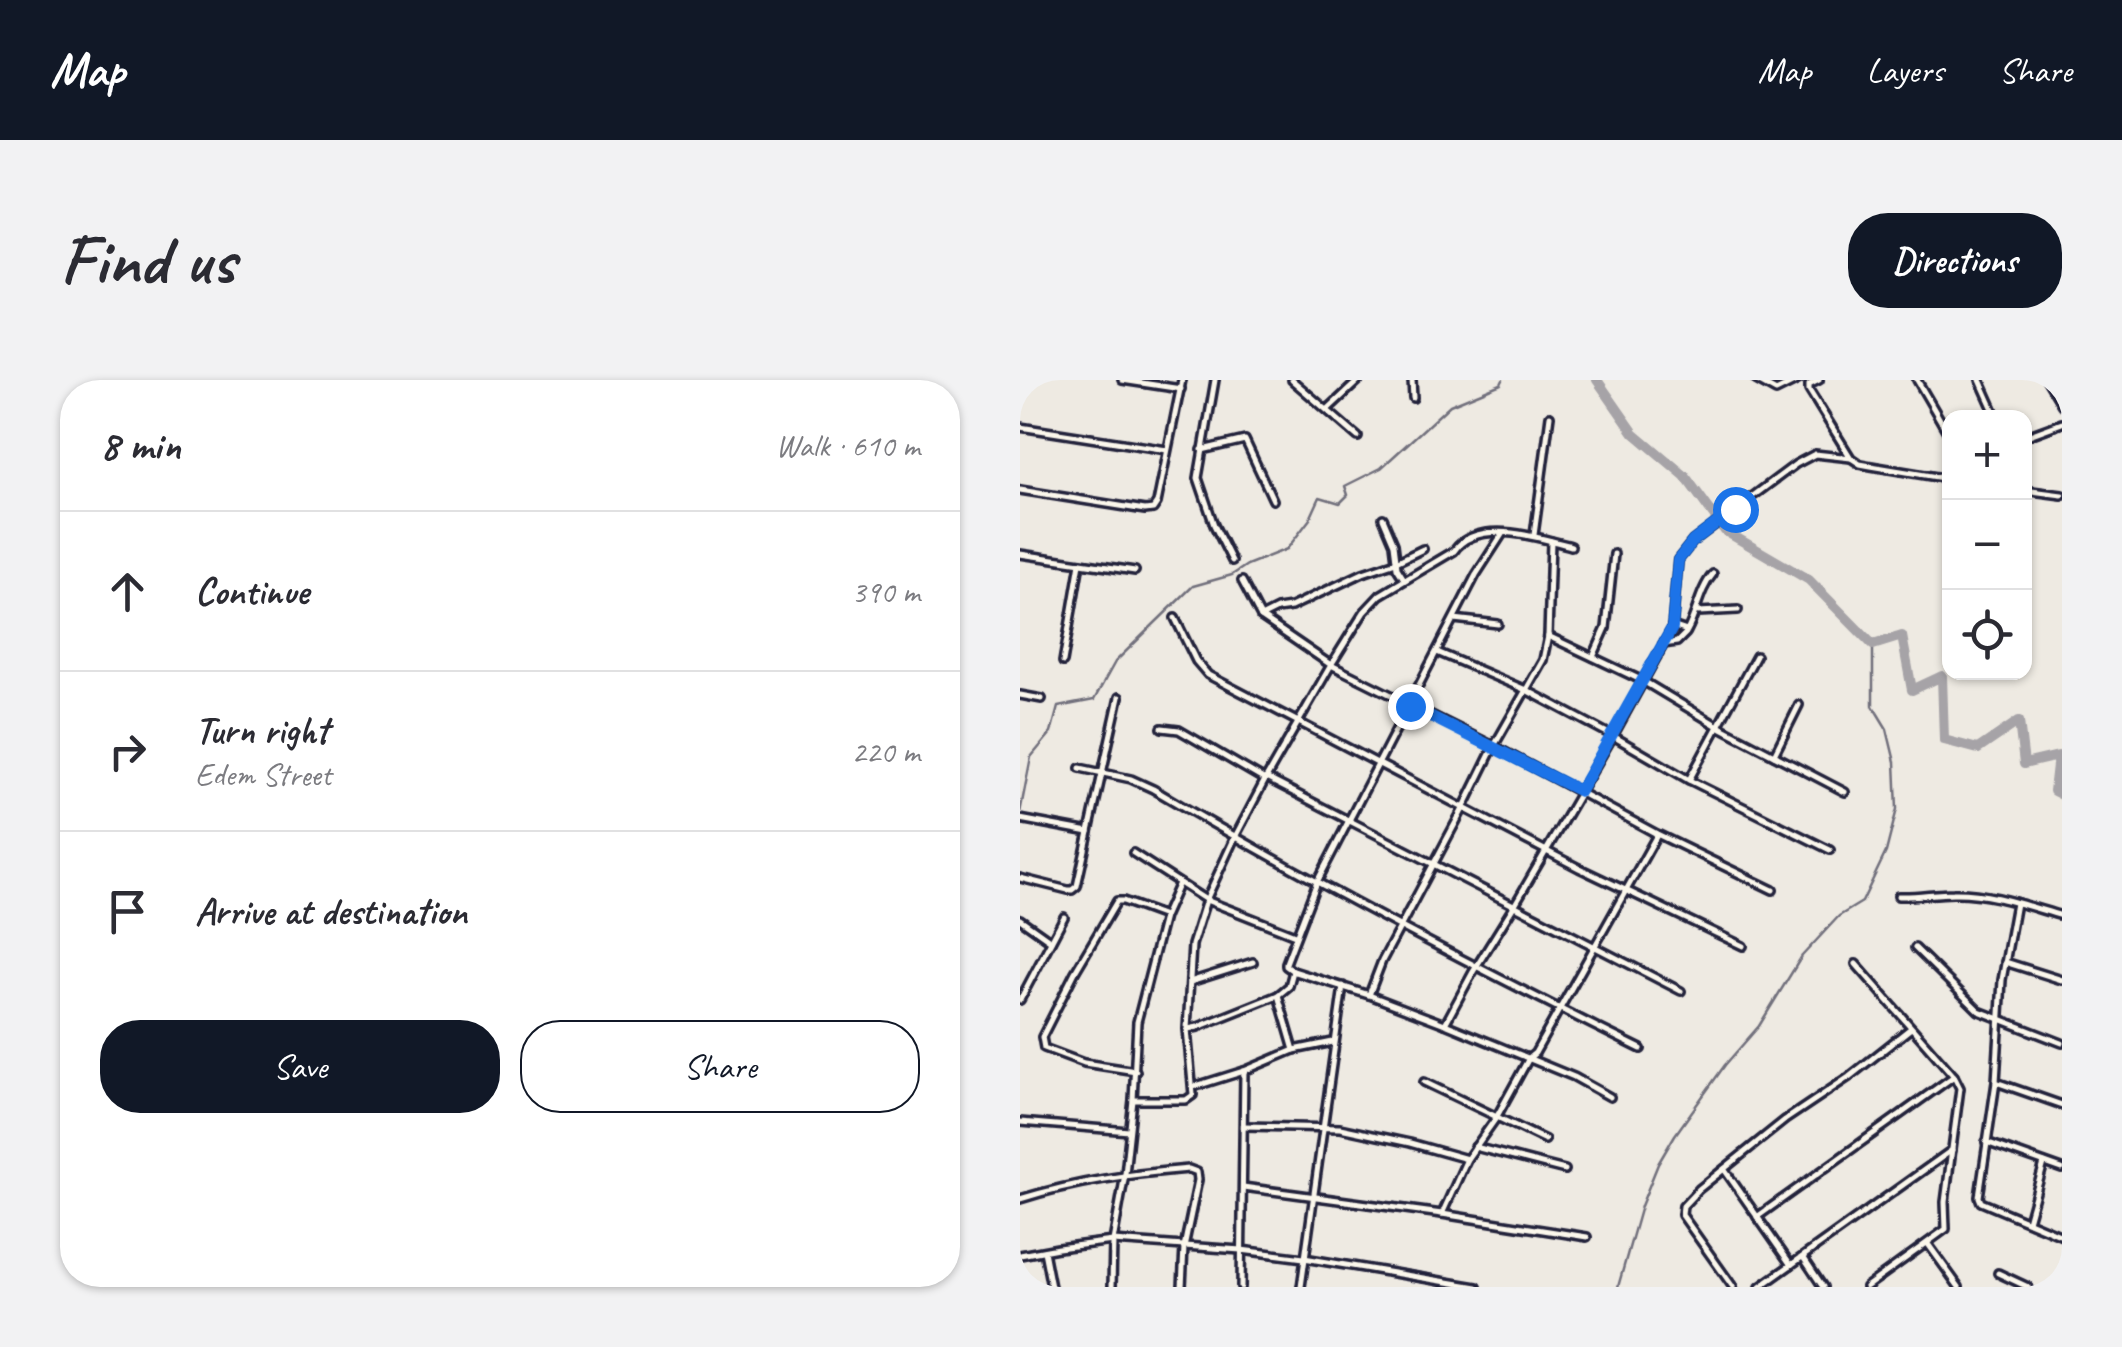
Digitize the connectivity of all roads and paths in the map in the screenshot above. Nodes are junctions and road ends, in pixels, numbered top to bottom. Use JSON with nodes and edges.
{"nodes":[{"id":1,"x":1122,"y":380,"type":"edge"},
{"id":2,"x":1182,"y":380,"type":"edge"},
{"id":3,"x":1216,"y":380,"type":"edge"},
{"id":4,"x":1292,"y":380,"type":"edge"},
{"id":5,"x":1359,"y":380,"type":"edge"},
{"id":6,"x":1412,"y":380,"type":"edge"},
{"id":7,"x":1756,"y":380,"type":"edge"},
{"id":8,"x":1800,"y":380,"type":"edge"},
{"id":9,"x":1819,"y":380,"type":"edge"},
{"id":10,"x":1917,"y":380,"type":"edge"},
{"id":11,"x":1980,"y":380,"type":"edge"},
{"id":12,"x":2047,"y":380,"type":"edge"},
{"id":13,"x":1181,"y":388,"type":"junction"},
{"id":14,"x":1809,"y":388,"type":"junction"},
{"id":15,"x":1413,"y":398,"type":"dead end"},
{"id":16,"x":2062,"y":405,"type":"edge"},
{"id":17,"x":1327,"y":410,"type":"junction"},
{"id":18,"x":1993,"y":410,"type":"edge"},
{"id":19,"x":1550,"y":416,"type":"dead end"},
{"id":20,"x":1942,"y":422,"type":"edge"},
{"id":21,"x":2062,"y":423,"type":"edge"},
{"id":22,"x":1020,"y":427,"type":"edge"},
{"id":23,"x":2032,"y":434,"type":"edge"},
{"id":24,"x":1358,"y":437,"type":"dead end"},
{"id":25,"x":1167,"y":450,"type":"junction"},
{"id":26,"x":1202,"y":450,"type":"junction"},
{"id":27,"x":1851,"y":458,"type":"junction"},
{"id":28,"x":1942,"y":477,"type":"edge"},
{"id":29,"x":1020,"y":490,"type":"edge"},
{"id":30,"x":2032,"y":491,"type":"edge"},
{"id":31,"x":2062,"y":495,"type":"edge"},
{"id":32,"x":1273,"y":500,"type":"dead end"},
{"id":33,"x":1384,"y":518,"type":"dead end"},
{"id":34,"x":1503,"y":533,"type":"junction"},
{"id":35,"x":1534,"y":535,"type":"junction"},
{"id":36,"x":1551,"y":540,"type":"junction"},
{"id":37,"x":1571,"y":546,"type":"dead end"},
{"id":38,"x":1423,"y":549,"type":"dead end"},
{"id":39,"x":1020,"y":554,"type":"edge"},
{"id":40,"x":1614,"y":554,"type":"dead end"},
{"id":41,"x":1232,"y":561,"type":"dead end"},
{"id":42,"x":1396,"y":562,"type":"junction"},
{"id":43,"x":1080,"y":563,"type":"junction"},
{"id":44,"x":1134,"y":571,"type":"dead end"},
{"id":45,"x":1713,"y":574,"type":"dead end"},
{"id":46,"x":1404,"y":579,"type":"junction"},
{"id":47,"x":1242,"y":581,"type":"dead end"},
{"id":48,"x":1738,"y":610,"type":"dead end"},
{"id":49,"x":1698,"y":612,"type":"junction"},
{"id":50,"x":1261,"y":616,"type":"junction"},
{"id":51,"x":1176,"y":618,"type":"dead end"},
{"id":52,"x":1454,"y":619,"type":"junction"},
{"id":53,"x":1498,"y":624,"type":"dead end"},
{"id":54,"x":1672,"y":626,"type":"junction"},
{"id":55,"x":1688,"y":631,"type":"junction"},
{"id":56,"x":1548,"y":636,"type":"junction"},
{"id":57,"x":1663,"y":644,"type":"junction"},
{"id":58,"x":1437,"y":652,"type":"junction"},
{"id":59,"x":1756,"y":656,"type":"dead end"},
{"id":60,"x":1593,"y":657,"type":"junction"},
{"id":61,"x":1062,"y":662,"type":"dead end"},
{"id":62,"x":1331,"y":664,"type":"junction"},
{"id":63,"x":1644,"y":680,"type":"junction"},
{"id":64,"x":1526,"y":690,"type":"junction"},
{"id":65,"x":1020,"y":695,"type":"edge"},
{"id":66,"x":1118,"y":697,"type":"dead end"},
{"id":67,"x":1042,"y":699,"type":"dead end"},
{"id":68,"x":1799,"y":705,"type":"dead end"},
{"id":69,"x":1410,"y":706,"type":"junction"},
{"id":70,"x":1298,"y":724,"type":"junction"},
{"id":71,"x":1718,"y":726,"type":"junction"},
{"id":72,"x":1162,"y":728,"type":"dead end"},
{"id":73,"x":1613,"y":736,"type":"junction"},
{"id":74,"x":1494,"y":746,"type":"junction"},
{"id":75,"x":1774,"y":755,"type":"junction"},
{"id":76,"x":1379,"y":762,"type":"junction"},
{"id":77,"x":1080,"y":768,"type":"dead end"},
{"id":78,"x":1102,"y":773,"type":"junction"},
{"id":79,"x":1265,"y":779,"type":"junction"},
{"id":80,"x":1689,"y":780,"type":"junction"},
{"id":81,"x":1580,"y":791,"type":"junction"},
{"id":82,"x":1845,"y":792,"type":"dead end"},
{"id":83,"x":1464,"y":808,"type":"junction"},
{"id":84,"x":1020,"y":819,"type":"edge"},
{"id":85,"x":1348,"y":822,"type":"junction"},
{"id":86,"x":1089,"y":832,"type":"junction"},
{"id":87,"x":1657,"y":834,"type":"junction"},
{"id":88,"x":1235,"y":837,"type":"junction"},
{"id":89,"x":1545,"y":850,"type":"junction"},
{"id":90,"x":1830,"y":850,"type":"dead end"},
{"id":91,"x":1133,"y":853,"type":"dead end"},
{"id":92,"x":1434,"y":864,"type":"junction"},
{"id":93,"x":1020,"y":878,"type":"edge"},
{"id":94,"x":1317,"y":882,"type":"junction"},
{"id":95,"x":1179,"y":883,"type":"junction"},
{"id":96,"x":1626,"y":890,"type":"junction"},
{"id":97,"x":1773,"y":890,"type":"dead end"},
{"id":98,"x":1898,"y":896,"type":"dead end"},
{"id":99,"x":1206,"y":900,"type":"junction"},
{"id":100,"x":2016,"y":903,"type":"junction"},
{"id":101,"x":1514,"y":906,"type":"junction"},
{"id":102,"x":1064,"y":916,"type":"dead end"},
{"id":103,"x":2062,"y":916,"type":"edge"},
{"id":104,"x":1164,"y":917,"type":"junction"},
{"id":105,"x":1020,"y":919,"type":"edge"},
{"id":106,"x":1401,"y":926,"type":"junction"},
{"id":107,"x":1295,"y":934,"type":"junction"},
{"id":108,"x":1051,"y":941,"type":"junction"},
{"id":109,"x":1595,"y":946,"type":"junction"},
{"id":110,"x":1743,"y":946,"type":"dead end"},
{"id":111,"x":1915,"y":948,"type":"dead end"},
{"id":112,"x":1254,"y":962,"type":"dead end"},
{"id":113,"x":2005,"y":962,"type":"junction"},
{"id":114,"x":1856,"y":964,"type":"dead end"},
{"id":115,"x":1477,"y":966,"type":"junction"},
{"id":116,"x":1293,"y":971,"type":"junction"},
{"id":117,"x":2062,"y":980,"type":"edge"},
{"id":118,"x":1188,"y":982,"type":"junction"},
{"id":119,"x":1342,"y":986,"type":"junction"},
{"id":120,"x":1681,"y":992,"type":"dead end"},
{"id":121,"x":1021,"y":995,"type":"edge"},
{"id":122,"x":1368,"y":995,"type":"junction"},
{"id":123,"x":1278,"y":996,"type":"junction"},
{"id":124,"x":1560,"y":1009,"type":"junction"},
{"id":125,"x":2000,"y":1020,"type":"junction"},
{"id":126,"x":1445,"y":1024,"type":"junction"},
{"id":127,"x":1912,"y":1028,"type":"junction"},
{"id":128,"x":1187,"y":1029,"type":"junction"},
{"id":129,"x":1333,"y":1042,"type":"junction"},
{"id":130,"x":2062,"y":1043,"type":"edge"},
{"id":131,"x":1642,"y":1049,"type":"dead end"},
{"id":132,"x":1294,"y":1050,"type":"junction"},
{"id":133,"x":1529,"y":1058,"type":"junction"},
{"id":134,"x":1136,"y":1071,"type":"junction"},
{"id":135,"x":1244,"y":1071,"type":"junction"},
{"id":136,"x":1954,"y":1076,"type":"junction"},
{"id":137,"x":1424,"y":1082,"type":"dead end"},
{"id":138,"x":1996,"y":1082,"type":"junction"},
{"id":139,"x":1194,"y":1086,"type":"junction"},
{"id":140,"x":1610,"y":1097,"type":"dead end"},
{"id":141,"x":1134,"y":1100,"type":"junction"},
{"id":142,"x":2062,"y":1104,"type":"edge"},
{"id":143,"x":1496,"y":1118,"type":"junction"},
{"id":144,"x":1020,"y":1122,"type":"edge"},
{"id":145,"x":1244,"y":1126,"type":"junction"},
{"id":146,"x":1324,"y":1128,"type":"junction"},
{"id":147,"x":1130,"y":1131,"type":"junction"},
{"id":148,"x":1545,"y":1140,"type":"dead end"},
{"id":149,"x":1986,"y":1142,"type":"junction"},
{"id":150,"x":1475,"y":1147,"type":"junction"},
{"id":151,"x":1952,"y":1150,"type":"junction"},
{"id":152,"x":1467,"y":1159,"type":"junction"},
{"id":153,"x":2044,"y":1163,"type":"junction"},
{"id":154,"x":1724,"y":1169,"type":"junction"},
{"id":155,"x":2062,"y":1169,"type":"edge"},
{"id":156,"x":1566,"y":1170,"type":"dead end"},
{"id":157,"x":1125,"y":1174,"type":"junction"},
{"id":158,"x":1243,"y":1187,"type":"junction"},
{"id":159,"x":1314,"y":1196,"type":"junction"},
{"id":160,"x":1020,"y":1199,"type":"edge"},
{"id":161,"x":1442,"y":1214,"type":"junction"},
{"id":162,"x":1757,"y":1217,"type":"junction"},
{"id":163,"x":2028,"y":1221,"type":"junction"},
{"id":164,"x":2062,"y":1236,"type":"edge"},
{"id":165,"x":1588,"y":1238,"type":"dead end"},
{"id":166,"x":1113,"y":1241,"type":"junction"},
{"id":167,"x":1928,"y":1244,"type":"junction"},
{"id":168,"x":1184,"y":1247,"type":"junction"},
{"id":169,"x":1241,"y":1250,"type":"junction"},
{"id":170,"x":1044,"y":1251,"type":"junction"},
{"id":171,"x":1020,"y":1256,"type":"edge"},
{"id":172,"x":1803,"y":1256,"type":"junction"},
{"id":173,"x":1304,"y":1258,"type":"junction"},
{"id":174,"x":1791,"y":1265,"type":"junction"},
{"id":175,"x":1998,"y":1273,"type":"dead end"},
{"id":176,"x":1879,"y":1278,"type":"junction"},
{"id":177,"x":1051,"y":1287,"type":"edge"},
{"id":178,"x":1112,"y":1287,"type":"edge"},
{"id":179,"x":1182,"y":1287,"type":"edge"},
{"id":180,"x":1241,"y":1287,"type":"edge"},
{"id":181,"x":1301,"y":1287,"type":"edge"},
{"id":182,"x":1477,"y":1287,"type":"edge"},
{"id":183,"x":1734,"y":1287,"type":"edge"},
{"id":184,"x":1760,"y":1287,"type":"edge"},
{"id":185,"x":1823,"y":1287,"type":"edge"},
{"id":186,"x":1866,"y":1287,"type":"edge"},
{"id":187,"x":1885,"y":1287,"type":"edge"},
{"id":188,"x":1959,"y":1287,"type":"edge"},
{"id":189,"x":2028,"y":1287,"type":"edge"}],
"edges":[{"from":1,"to":13,"type":"street"},
{"from":2,"to":13,"type":"street"},
{"from":3,"to":26,"type":"street"},
{"from":4,"to":17,"type":"street"},
{"from":5,"to":17,"type":"street"},
{"from":6,"to":15,"type":"street"},
{"from":7,"to":8,"type":"street"},
{"from":8,"to":14,"type":"street"},
{"from":9,"to":14,"type":"street"},
{"from":10,"to":20,"type":"street"},
{"from":11,"to":18,"type":"street"},
{"from":12,"to":16,"type":"street"},
{"from":13,"to":25,"type":"street"},
{"from":14,"to":27,"type":"street"},
{"from":17,"to":24,"type":"street"},
{"from":19,"to":35,"type":"street"},
{"from":21,"to":23,"type":"street"},
{"from":22,"to":25,"type":"street"},
{"from":25,"to":29,"type":"street"},
{"from":26,"to":32,"type":"street"},
{"from":26,"to":41,"type":"street"},
{"from":27,"to":28,"type":"street"},
{"from":27,"to":54,"type":"street"},
{"from":30,"to":31,"type":"street"},
{"from":33,"to":42,"type":"street"},
{"from":34,"to":35,"type":"street"},
{"from":34,"to":46,"type":"street"},
{"from":34,"to":52,"type":"street"},
{"from":35,"to":36,"type":"street"},
{"from":36,"to":37,"type":"street"},
{"from":36,"to":56,"type":"street"},
{"from":38,"to":42,"type":"street"},
{"from":39,"to":43,"type":"street"},
{"from":40,"to":60,"type":"street"},
{"from":42,"to":46,"type":"street"},
{"from":42,"to":50,"type":"street"},
{"from":43,"to":44,"type":"street"},
{"from":43,"to":61,"type":"street"},
{"from":45,"to":49,"type":"street"},
{"from":46,"to":62,"type":"street"},
{"from":47,"to":50,"type":"street"},
{"from":48,"to":49,"type":"street"},
{"from":49,"to":55,"type":"street"},
{"from":50,"to":62,"type":"street"},
{"from":51,"to":70,"type":"street"},
{"from":52,"to":53,"type":"street"},
{"from":52,"to":58,"type":"street"},
{"from":54,"to":55,"type":"street"},
{"from":54,"to":57,"type":"street"},
{"from":55,"to":57,"type":"street"},
{"from":56,"to":60,"type":"street"},
{"from":56,"to":64,"type":"street"},
{"from":57,"to":63,"type":"street"},
{"from":58,"to":64,"type":"street"},
{"from":58,"to":69,"type":"street"},
{"from":59,"to":71,"type":"street"},
{"from":60,"to":63,"type":"street"},
{"from":62,"to":69,"type":"street"},
{"from":62,"to":70,"type":"street"},
{"from":63,"to":71,"type":"street"},
{"from":63,"to":73,"type":"street"},
{"from":64,"to":73,"type":"street"},
{"from":64,"to":74,"type":"street"},
{"from":65,"to":67,"type":"street"},
{"from":66,"to":78,"type":"street"},
{"from":68,"to":75,"type":"street"},
{"from":69,"to":74,"type":"street"},
{"from":69,"to":76,"type":"street"},
{"from":70,"to":76,"type":"street"},
{"from":70,"to":79,"type":"street"},
{"from":71,"to":75,"type":"street"},
{"from":71,"to":80,"type":"street"},
{"from":72,"to":79,"type":"street"},
{"from":73,"to":80,"type":"street"},
{"from":73,"to":81,"type":"street"},
{"from":74,"to":81,"type":"street"},
{"from":74,"to":83,"type":"street"},
{"from":75,"to":82,"type":"street"},
{"from":76,"to":83,"type":"street"},
{"from":76,"to":85,"type":"street"},
{"from":77,"to":78,"type":"street"},
{"from":78,"to":86,"type":"street"},
{"from":78,"to":88,"type":"street"},
{"from":79,"to":85,"type":"street"},
{"from":79,"to":88,"type":"street"},
{"from":80,"to":90,"type":"street"},
{"from":81,"to":87,"type":"street"},
{"from":81,"to":89,"type":"street"},
{"from":83,"to":89,"type":"street"},
{"from":83,"to":92,"type":"street"},
{"from":84,"to":86,"type":"street"},
{"from":85,"to":92,"type":"street"},
{"from":85,"to":94,"type":"street"},
{"from":86,"to":93,"type":"street"},
{"from":87,"to":96,"type":"street"},
{"from":87,"to":97,"type":"street"},
{"from":88,"to":94,"type":"street"},
{"from":88,"to":99,"type":"street"},
{"from":89,"to":96,"type":"street"},
{"from":89,"to":101,"type":"street"},
{"from":91,"to":95,"type":"street"},
{"from":92,"to":101,"type":"street"},
{"from":92,"to":106,"type":"street"},
{"from":94,"to":106,"type":"street"},
{"from":94,"to":107,"type":"street"},
{"from":95,"to":99,"type":"street"},
{"from":95,"to":104,"type":"street"},
{"from":96,"to":109,"type":"street"},
{"from":96,"to":110,"type":"street"},
{"from":98,"to":100,"type":"street"},
{"from":99,"to":107,"type":"street"},
{"from":99,"to":118,"type":"street"},
{"from":100,"to":103,"type":"street"},
{"from":100,"to":113,"type":"street"},
{"from":101,"to":109,"type":"street"},
{"from":101,"to":115,"type":"street"},
{"from":102,"to":108,"type":"street"},
{"from":104,"to":134,"type":"street"},
{"from":104,"to":134,"type":"street"},
{"from":105,"to":108,"type":"street"},
{"from":106,"to":115,"type":"street"},
{"from":106,"to":122,"type":"street"},
{"from":107,"to":116,"type":"street"},
{"from":108,"to":121,"type":"street"},
{"from":109,"to":120,"type":"street"},
{"from":109,"to":124,"type":"street"},
{"from":111,"to":125,"type":"street"},
{"from":112,"to":118,"type":"street"},
{"from":113,"to":117,"type":"street"},
{"from":113,"to":125,"type":"street"},
{"from":114,"to":127,"type":"street"},
{"from":115,"to":124,"type":"street"},
{"from":115,"to":126,"type":"street"},
{"from":116,"to":119,"type":"street"},
{"from":116,"to":123,"type":"street"},
{"from":118,"to":128,"type":"street"},
{"from":119,"to":122,"type":"street"},
{"from":119,"to":129,"type":"street"},
{"from":122,"to":126,"type":"street"},
{"from":123,"to":128,"type":"street"},
{"from":123,"to":132,"type":"street"},
{"from":124,"to":131,"type":"street"},
{"from":124,"to":133,"type":"street"},
{"from":125,"to":130,"type":"street"},
{"from":125,"to":138,"type":"street"},
{"from":126,"to":133,"type":"street"},
{"from":127,"to":136,"type":"street"},
{"from":127,"to":154,"type":"street"},
{"from":128,"to":139,"type":"street"},
{"from":129,"to":132,"type":"street"},
{"from":129,"to":146,"type":"street"},
{"from":132,"to":135,"type":"street"},
{"from":133,"to":140,"type":"street"},
{"from":133,"to":143,"type":"street"},
{"from":134,"to":141,"type":"street"},
{"from":135,"to":139,"type":"street"},
{"from":135,"to":145,"type":"street"},
{"from":136,"to":151,"type":"street"},
{"from":136,"to":162,"type":"street"},
{"from":137,"to":143,"type":"street"},
{"from":138,"to":142,"type":"street"},
{"from":138,"to":149,"type":"street"},
{"from":139,"to":141,"type":"street"},
{"from":141,"to":147,"type":"street"},
{"from":143,"to":148,"type":"street"},
{"from":143,"to":150,"type":"street"},
{"from":144,"to":147,"type":"street"},
{"from":145,"to":146,"type":"street"},
{"from":145,"to":158,"type":"street"},
{"from":146,"to":152,"type":"street"},
{"from":146,"to":159,"type":"street"},
{"from":147,"to":157,"type":"street"},
{"from":149,"to":153,"type":"street"},
{"from":149,"to":163,"type":"street"},
{"from":150,"to":152,"type":"street"},
{"from":150,"to":156,"type":"street"},
{"from":151,"to":167,"type":"street"},
{"from":151,"to":172,"type":"street"},
{"from":152,"to":161,"type":"street"},
{"from":153,"to":155,"type":"street"},
{"from":153,"to":163,"type":"street"},
{"from":154,"to":162,"type":"street"},
{"from":154,"to":183,"type":"street"},
{"from":157,"to":160,"type":"street"},
{"from":157,"to":166,"type":"street"},
{"from":157,"to":168,"type":"street"},
{"from":158,"to":159,"type":"street"},
{"from":158,"to":169,"type":"street"},
{"from":159,"to":161,"type":"street"},
{"from":159,"to":173,"type":"street"},
{"from":161,"to":165,"type":"street"},
{"from":162,"to":174,"type":"street"},
{"from":163,"to":164,"type":"street"},
{"from":166,"to":168,"type":"street"},
{"from":166,"to":170,"type":"street"},
{"from":166,"to":178,"type":"street"},
{"from":167,"to":176,"type":"street"},
{"from":167,"to":188,"type":"street"},
{"from":168,"to":169,"type":"street"},
{"from":168,"to":179,"type":"street"},
{"from":169,"to":173,"type":"street"},
{"from":169,"to":180,"type":"street"},
{"from":170,"to":171,"type":"street"},
{"from":170,"to":177,"type":"street"},
{"from":172,"to":174,"type":"street"},
{"from":172,"to":185,"type":"street"},
{"from":173,"to":181,"type":"street"},
{"from":173,"to":182,"type":"street"},
{"from":174,"to":184,"type":"street"},
{"from":175,"to":189,"type":"street"},
{"from":176,"to":186,"type":"street"},
{"from":176,"to":187,"type":"street"}]}
